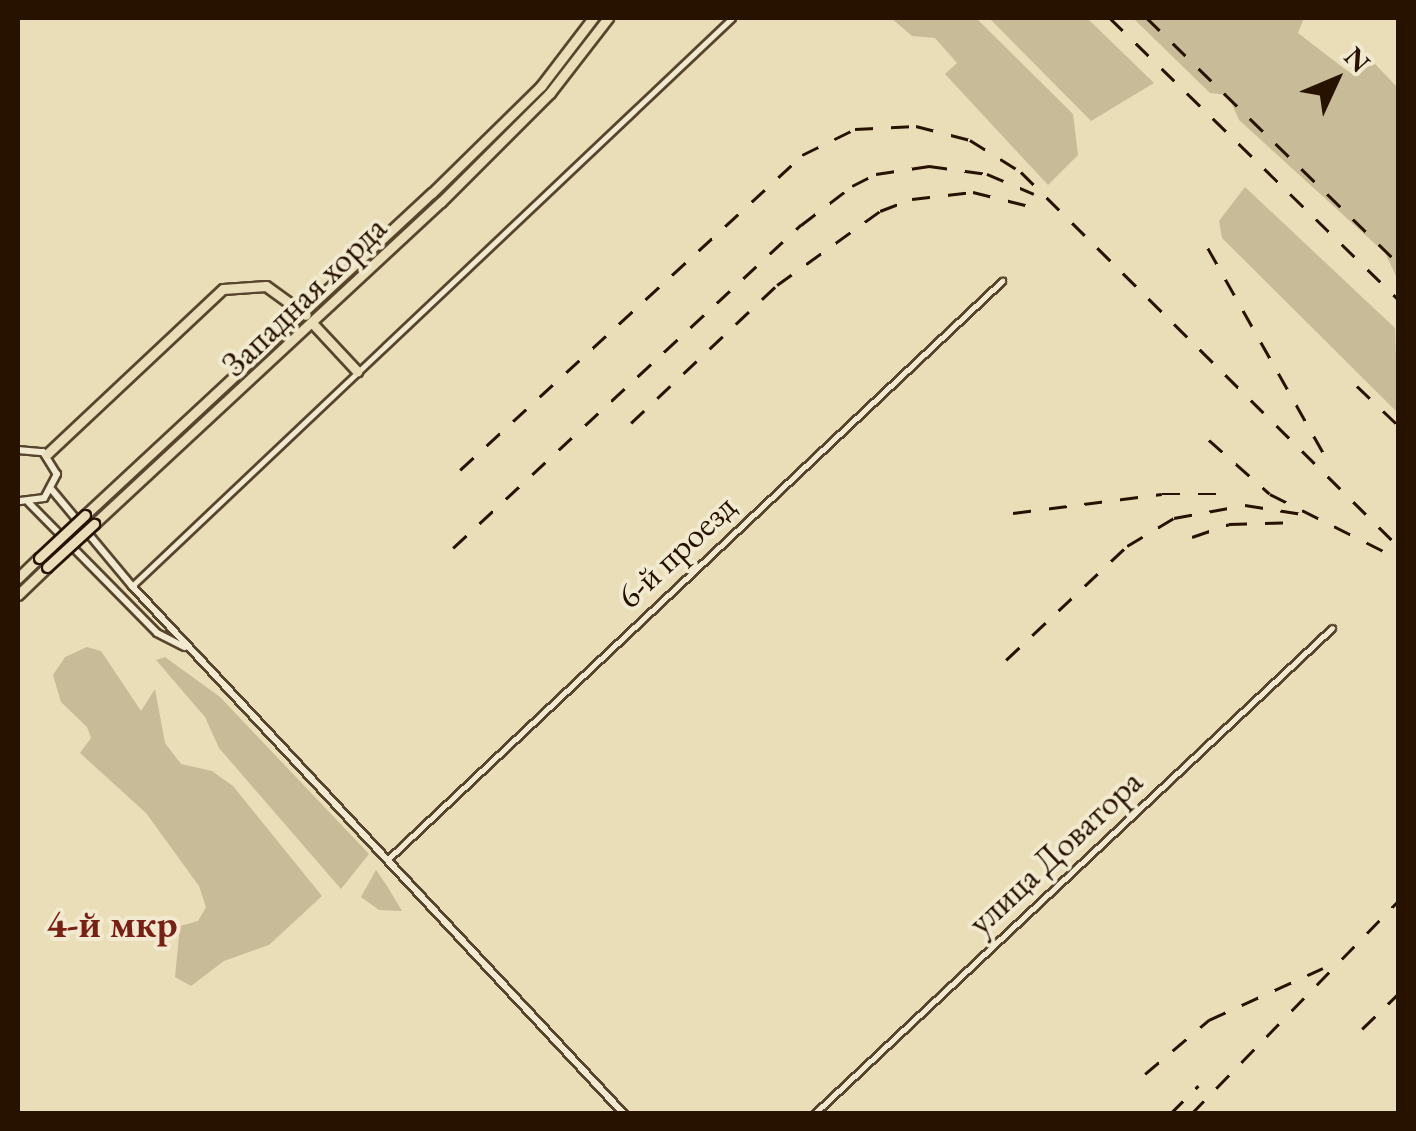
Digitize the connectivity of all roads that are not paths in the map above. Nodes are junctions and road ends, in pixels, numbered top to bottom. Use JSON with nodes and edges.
{"nodes":[{"id":1,"x":593,"y":18,"type":"edge"},
{"id":2,"x":608,"y":18,"type":"edge"},
{"id":3,"x":732,"y":18,"type":"edge"},
{"id":4,"x":1002,"y":281,"type":"dead end"},
{"id":5,"x":306,"y":316,"type":"junction"},
{"id":6,"x":314,"y":326,"type":"junction"},
{"id":7,"x":356,"y":372,"type":"junction"},
{"id":8,"x":18,"y":450,"type":"edge"},
{"id":9,"x":47,"y":454,"type":"junction"},
{"id":10,"x":52,"y":490,"type":"junction"},
{"id":11,"x":18,"y":500,"type":"edge"},
{"id":12,"x":29,"y":503,"type":"junction"},
{"id":13,"x":18,"y":578,"type":"edge"},
{"id":14,"x":132,"y":586,"type":"junction"},
{"id":15,"x":18,"y":595,"type":"edge"},
{"id":16,"x":1332,"y":628,"type":"dead end"},
{"id":17,"x":191,"y":650,"type":"junction"},
{"id":18,"x":387,"y":860,"type":"junction"},
{"id":19,"x":624,"y":1114,"type":"edge"},
{"id":20,"x":814,"y":1114,"type":"edge"}],
"edges":[{"from":1,"to":5,"type":"highway","name":"Западная хорда"},
{"from":2,"to":6,"type":"highway","name":"Западная хорда"},
{"from":3,"to":7,"type":"street"},
{"from":4,"to":18,"type":"street","name":"6-й проезд"},
{"from":5,"to":9,"type":"highway"},
{"from":5,"to":13,"type":"highway","name":"Западная хорда","bridge":true},
{"from":6,"to":7,"type":"highway"},
{"from":6,"to":15,"type":"highway","name":"Западная хорда","bridge":true},
{"from":7,"to":14,"type":"street"},
{"from":8,"to":9,"type":"street"},
{"from":9,"to":10,"type":"street"},
{"from":10,"to":12,"type":"street"},
{"from":10,"to":14,"type":"street"},
{"from":11,"to":12,"type":"street"},
{"from":12,"to":17,"type":"street"},
{"from":14,"to":17,"type":"street"},
{"from":16,"to":20,"type":"street","name":"улица Доватора"},
{"from":17,"to":18,"type":"street"},
{"from":18,"to":19,"type":"street"}]}
